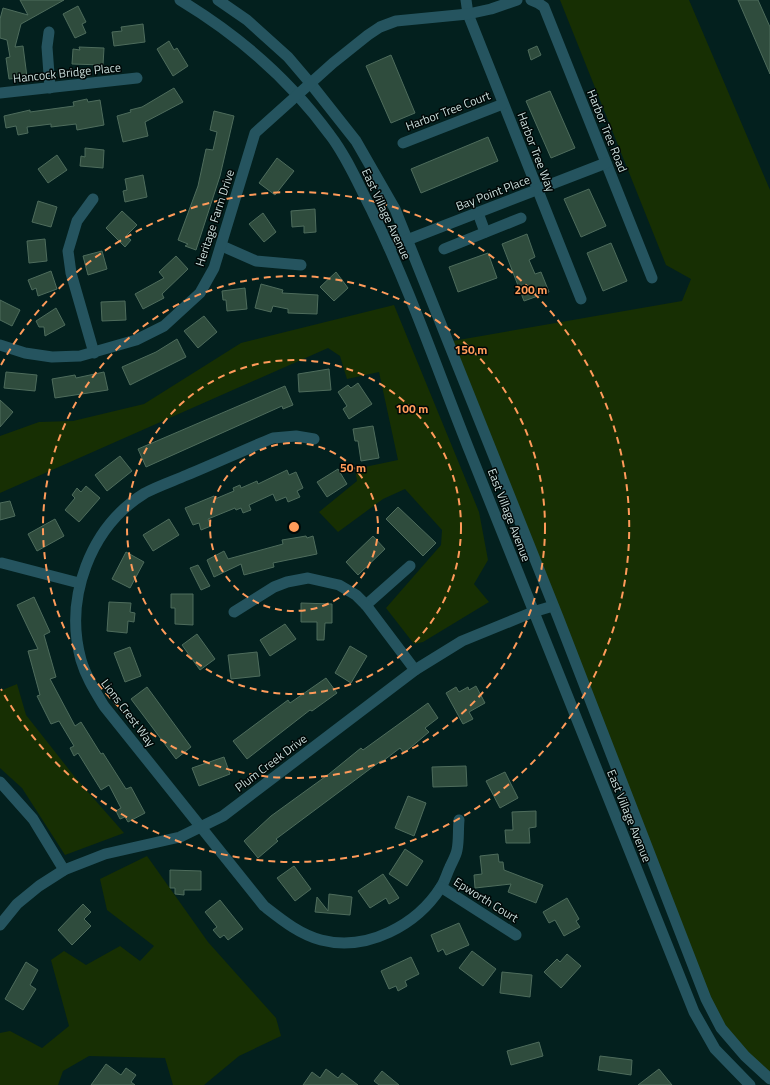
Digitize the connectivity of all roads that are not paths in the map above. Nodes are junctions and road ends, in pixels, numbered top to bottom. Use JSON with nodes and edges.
{"nodes":[{"id":1,"x":180,"y":0,"type":"edge"},
{"id":2,"x":218,"y":0,"type":"edge"},
{"id":3,"x":466,"y":0,"type":"edge"},
{"id":4,"x":516,"y":0,"type":"edge"},
{"id":5,"x":531,"y":0,"type":"edge"},
{"id":6,"x":468,"y":14,"type":"junction"},
{"id":7,"x":49,"y":32,"type":"dead end"},
{"id":8,"x":137,"y":78,"type":"dead end"},
{"id":9,"x":311,"y":84,"type":"junction"},
{"id":10,"x":50,"y":88,"type":"junction"},
{"id":11,"x":0,"y":93,"type":"edge"},
{"id":12,"x":298,"y":95,"type":"junction"},
{"id":13,"x":503,"y":104,"type":"junction"},
{"id":14,"x":403,"y":143,"type":"dead end"},
{"id":15,"x":606,"y":163,"type":"junction"},
{"id":16,"x":537,"y":190,"type":"junction"},
{"id":17,"x":93,"y":199,"type":"dead end"},
{"id":18,"x":478,"y":213,"type":"junction"},
{"id":19,"x":521,"y":218,"type":"dead end"},
{"id":20,"x":485,"y":232,"type":"junction"},
{"id":21,"x":407,"y":240,"type":"junction"},
{"id":22,"x":222,"y":246,"type":"junction"},
{"id":23,"x":389,"y":247,"type":"junction"},
{"id":24,"x":444,"y":249,"type":"dead end"},
{"id":25,"x":302,"y":265,"type":"dead end"},
{"id":26,"x":652,"y":278,"type":"dead end"},
{"id":27,"x":581,"y":299,"type":"dead end"},
{"id":28,"x":0,"y":345,"type":"edge"},
{"id":29,"x":94,"y":353,"type":"junction"},
{"id":30,"x":314,"y":439,"type":"dead end"},
{"id":31,"x":2,"y":563,"type":"dead end"},
{"id":32,"x":410,"y":566,"type":"dead end"},
{"id":33,"x":79,"y":583,"type":"junction"},
{"id":34,"x":366,"y":605,"type":"junction"},
{"id":35,"x":553,"y":606,"type":"junction"},
{"id":36,"x":234,"y":612,"type":"dead end"},
{"id":37,"x":533,"y":612,"type":"junction"},
{"id":38,"x":415,"y":670,"type":"junction"},
{"id":39,"x":0,"y":782,"type":"edge"},
{"id":40,"x":459,"y":820,"type":"dead end"},
{"id":41,"x":200,"y":827,"type":"junction"},
{"id":42,"x":64,"y":870,"type":"junction"},
{"id":43,"x":441,"y":887,"type":"junction"},
{"id":44,"x":0,"y":925,"type":"edge"},
{"id":45,"x":516,"y":934,"type":"dead end"},
{"id":46,"x":770,"y":1079,"type":"edge"},
{"id":47,"x":750,"y":1085,"type":"edge"}],
"edges":[{"from":1,"to":12,"type":"street","name":"East Village Avenue"},
{"from":2,"to":9,"type":"street","name":"East Village Avenue"},
{"from":3,"to":6,"type":"street","name":"Harbor Tree Way"},
{"from":4,"to":6,"type":"street"},
{"from":5,"to":15,"type":"street","name":"Harbor Tree Road"},
{"from":6,"to":9,"type":"street"},
{"from":6,"to":13,"type":"street","name":"Harbor Tree Way"},
{"from":7,"to":10,"type":"street"},
{"from":8,"to":10,"type":"street","name":"Hancock Bridge Place"},
{"from":9,"to":12,"type":"street"},
{"from":9,"to":21,"type":"street","name":"East Village Avenue"},
{"from":10,"to":11,"type":"street","name":"Hancock Bridge Place"},
{"from":12,"to":22,"type":"street","name":"Heritage Farm Drive"},
{"from":12,"to":23,"type":"street","name":"East Village Avenue"},
{"from":13,"to":14,"type":"street","name":"Harbor Tree Court"},
{"from":13,"to":16,"type":"street","name":"Harbor Tree Way"},
{"from":15,"to":16,"type":"street","name":"Bay Point Place"},
{"from":15,"to":26,"type":"street","name":"Harbor Tree Road"},
{"from":16,"to":18,"type":"street","name":"Bay Point Place"},
{"from":16,"to":27,"type":"street","name":"Harbor Tree Way"},
{"from":17,"to":29,"type":"street"},
{"from":18,"to":20,"type":"street"},
{"from":18,"to":21,"type":"street","name":"Bay Point Place"},
{"from":19,"to":20,"type":"street"},
{"from":20,"to":24,"type":"street"},
{"from":21,"to":23,"type":"street","name":"Bay Point Place"},
{"from":21,"to":35,"type":"street","name":"East Village Avenue"},
{"from":22,"to":25,"type":"street"},
{"from":22,"to":29,"type":"street","name":"Heritage Farm Drive"},
{"from":23,"to":37,"type":"street","name":"East Village Avenue"},
{"from":28,"to":29,"type":"street","name":"Heritage Farm Drive"},
{"from":30,"to":33,"type":"street","name":"Lions Crest Way"},
{"from":31,"to":33,"type":"street"},
{"from":32,"to":34,"type":"street"},
{"from":33,"to":41,"type":"street","name":"Lions Crest Way"},
{"from":34,"to":36,"type":"street"},
{"from":34,"to":38,"type":"street"},
{"from":35,"to":37,"type":"street","name":"Plum Creek Drive"},
{"from":35,"to":46,"type":"street","name":"East Village Avenue"},
{"from":37,"to":38,"type":"street","name":"Plum Creek Drive"},
{"from":37,"to":47,"type":"street","name":"East Village Avenue"},
{"from":38,"to":41,"type":"street","name":"Plum Creek Drive"},
{"from":39,"to":42,"type":"street"},
{"from":40,"to":43,"type":"street","name":"Lions Crest Way"},
{"from":41,"to":42,"type":"street","name":"Plum Creek Drive"},
{"from":41,"to":43,"type":"street","name":"Lions Crest Way"},
{"from":42,"to":44,"type":"street","name":"Plum Creek Drive"},
{"from":43,"to":45,"type":"street","name":"Epworth Court"}]}
